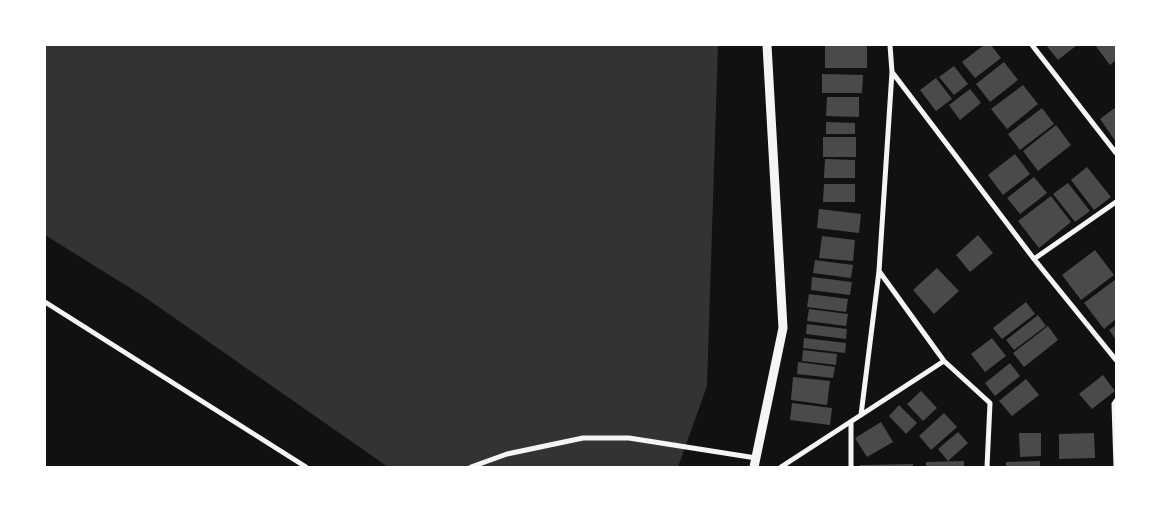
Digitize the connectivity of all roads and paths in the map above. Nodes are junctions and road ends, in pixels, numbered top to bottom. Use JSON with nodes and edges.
{"nodes":[{"id":1,"x":766,"y":45,"type":"edge"},
{"id":2,"x":890,"y":45,"type":"edge"},
{"id":3,"x":1032,"y":45,"type":"edge"},
{"id":4,"x":892,"y":72,"type":"junction"},
{"id":5,"x":1116,"y":153,"type":"edge"},
{"id":6,"x":1116,"y":202,"type":"edge"},
{"id":7,"x":1034,"y":259,"type":"junction"},
{"id":8,"x":878,"y":271,"type":"junction"},
{"id":9,"x":45,"y":302,"type":"edge"},
{"id":10,"x":1116,"y":360,"type":"edge"},
{"id":11,"x":944,"y":361,"type":"junction"},
{"id":12,"x":1116,"y":401,"type":"edge"},
{"id":13,"x":860,"y":415,"type":"junction"},
{"id":14,"x":851,"y":422,"type":"junction"},
{"id":15,"x":755,"y":462,"type":"edge"},
{"id":16,"x":306,"y":467,"type":"edge"},
{"id":17,"x":471,"y":467,"type":"edge"},
{"id":18,"x":781,"y":467,"type":"edge"},
{"id":19,"x":851,"y":467,"type":"edge"},
{"id":20,"x":987,"y":467,"type":"edge"},
{"id":21,"x":1116,"y":467,"type":"edge"}],
"edges":[{"from":1,"to":15,"type":"street"},
{"from":2,"to":4,"type":"street"},
{"from":3,"to":5,"type":"street"},
{"from":4,"to":7,"type":"street"},
{"from":4,"to":8,"type":"street"},
{"from":6,"to":7,"type":"street"},
{"from":7,"to":10,"type":"street"},
{"from":8,"to":11,"type":"street"},
{"from":8,"to":13,"type":"street"},
{"from":9,"to":16,"type":"street"},
{"from":11,"to":13,"type":"street"},
{"from":11,"to":20,"type":"street"},
{"from":12,"to":21,"type":"street"},
{"from":13,"to":14,"type":"street"},
{"from":14,"to":18,"type":"street"},
{"from":14,"to":19,"type":"street"},
{"from":15,"to":17,"type":"street"}]}
